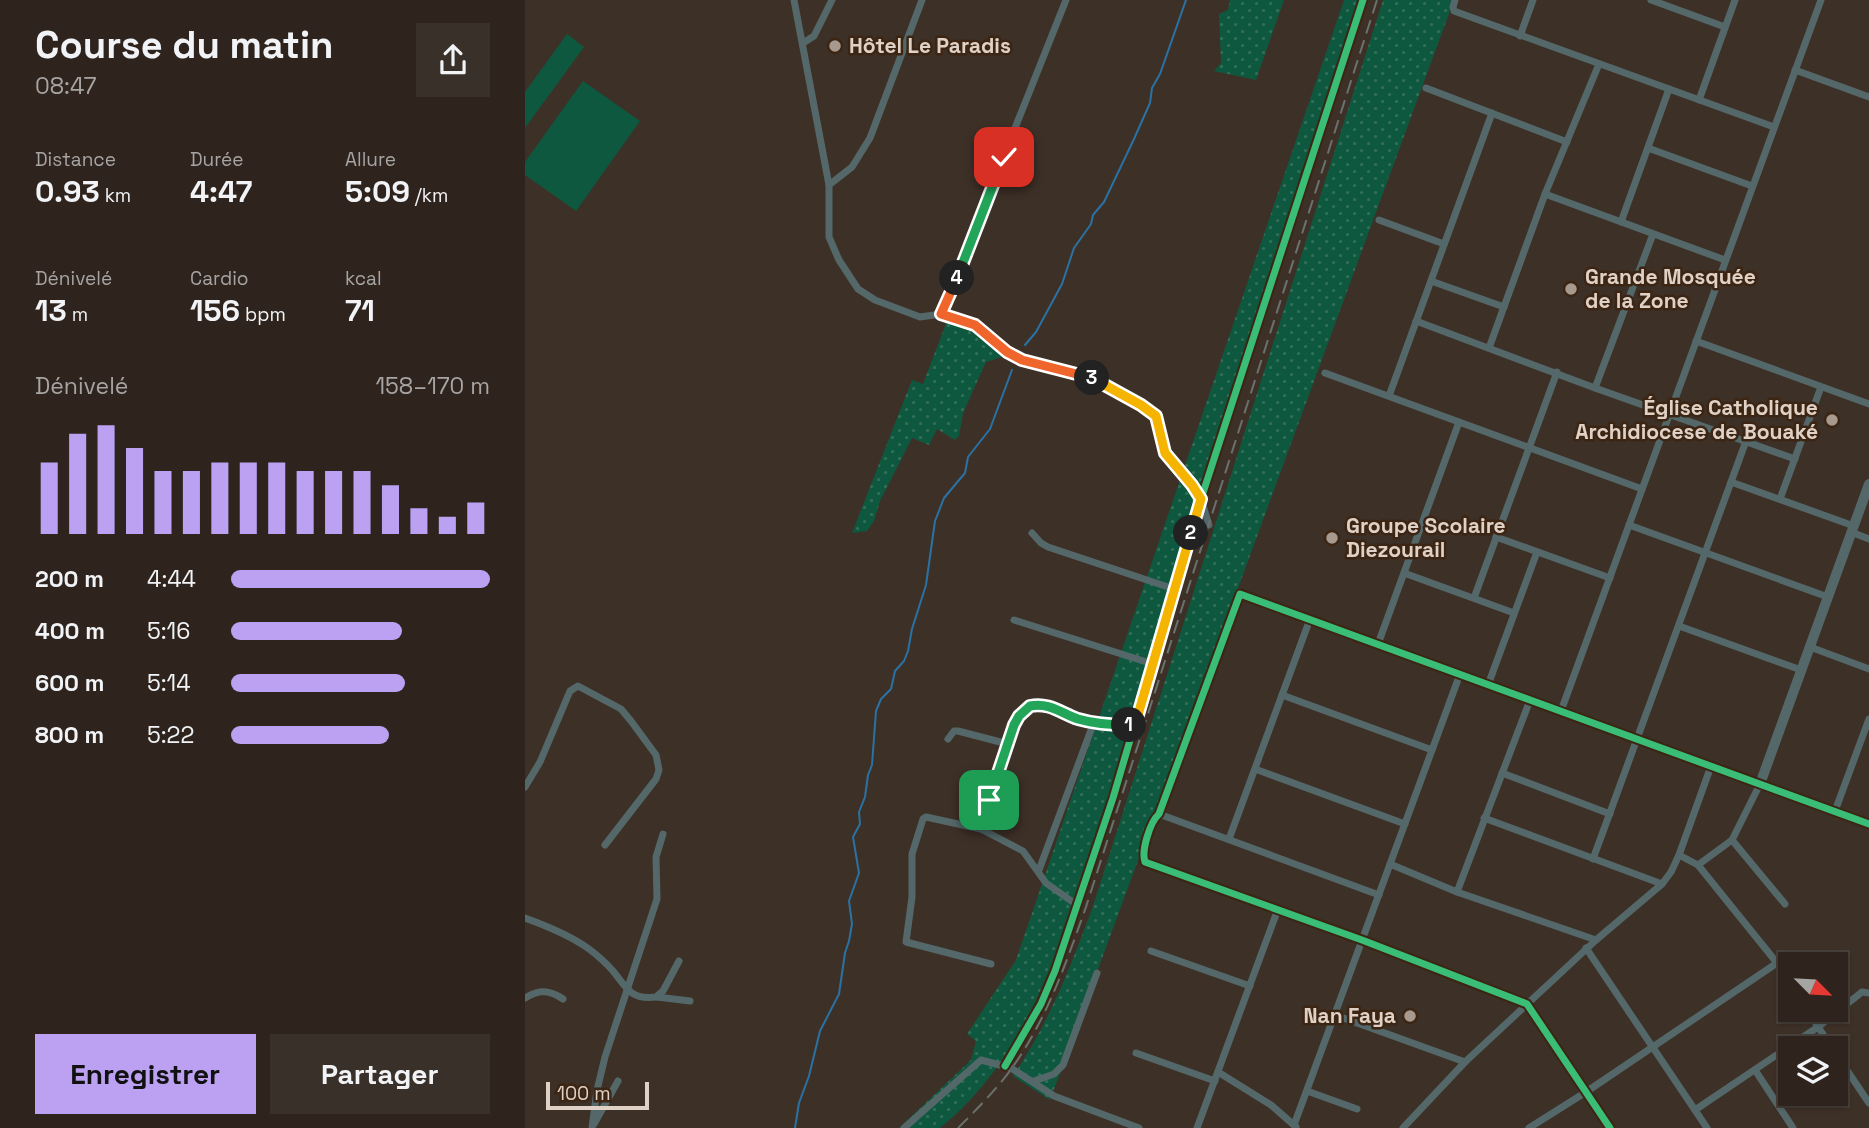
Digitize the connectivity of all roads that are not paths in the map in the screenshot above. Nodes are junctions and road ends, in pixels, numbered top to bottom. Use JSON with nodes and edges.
{"nodes":[{"id":1,"x":794,"y":0,"type":"edge"},
{"id":2,"x":832,"y":0,"type":"edge"},
{"id":3,"x":922,"y":0,"type":"edge"},
{"id":4,"x":1066,"y":0,"type":"edge"},
{"id":5,"x":1363,"y":0,"type":"edge"},
{"id":6,"x":1455,"y":0,"type":"edge"},
{"id":7,"x":1532,"y":0,"type":"edge"},
{"id":8,"x":1651,"y":0,"type":"edge"},
{"id":9,"x":1735,"y":0,"type":"edge"},
{"id":10,"x":1821,"y":0,"type":"edge"},
{"id":11,"x":1725,"y":27,"type":"junction"},
{"id":12,"x":1520,"y":36,"type":"junction"},
{"id":13,"x":803,"y":43,"type":"junction"},
{"id":14,"x":1599,"y":64,"type":"junction"},
{"id":15,"x":1795,"y":70,"type":"junction"},
{"id":16,"x":1426,"y":88,"type":"dead end"},
{"id":17,"x":1669,"y":89,"type":"junction"},
{"id":18,"x":1869,"y":97,"type":"edge"},
{"id":19,"x":1699,"y":100,"type":"junction"},
{"id":20,"x":1492,"y":113,"type":"junction"},
{"id":21,"x":1774,"y":127,"type":"junction"},
{"id":22,"x":1567,"y":142,"type":"junction"},
{"id":23,"x":1648,"y":148,"type":"junction"},
{"id":24,"x":829,"y":184,"type":"junction"},
{"id":25,"x":1752,"y":186,"type":"junction"},
{"id":26,"x":1545,"y":194,"type":"junction"},
{"id":27,"x":1378,"y":220,"type":"dead end"},
{"id":28,"x":1621,"y":222,"type":"junction"},
{"id":29,"x":1653,"y":234,"type":"junction"},
{"id":30,"x":1444,"y":244,"type":"junction"},
{"id":31,"x":1725,"y":260,"type":"junction"},
{"id":32,"x":1431,"y":281,"type":"junction"},
{"id":33,"x":1504,"y":307,"type":"junction"},
{"id":34,"x":941,"y":314,"type":"junction"},
{"id":35,"x":1416,"y":321,"type":"junction"},
{"id":36,"x":1696,"y":341,"type":"junction"},
{"id":37,"x":1489,"y":348,"type":"junction"},
{"id":38,"x":1557,"y":372,"type":"junction"},
{"id":39,"x":1325,"y":373,"type":"dead end"},
{"id":40,"x":1821,"y":387,"type":"junction"},
{"id":41,"x":1595,"y":388,"type":"junction"},
{"id":42,"x":1389,"y":396,"type":"junction"},
{"id":43,"x":1869,"y":404,"type":"edge"},
{"id":44,"x":1669,"y":415,"type":"junction"},
{"id":45,"x":1459,"y":422,"type":"junction"},
{"id":46,"x":1746,"y":441,"type":"junction"},
{"id":47,"x":1529,"y":447,"type":"junction"},
{"id":48,"x":1795,"y":459,"type":"junction"},
{"id":49,"x":1731,"y":482,"type":"junction"},
{"id":50,"x":1869,"y":486,"type":"edge"},
{"id":51,"x":1642,"y":489,"type":"junction"},
{"id":52,"x":1201,"y":499,"type":"junction"},
{"id":53,"x":1780,"y":499,"type":"junction"},
{"id":54,"x":1209,"y":525,"type":"dead end"},
{"id":55,"x":1629,"y":525,"type":"junction"},
{"id":56,"x":1853,"y":529,"type":"junction"},
{"id":57,"x":1032,"y":533,"type":"dead end"},
{"id":58,"x":1496,"y":537,"type":"junction"},
{"id":59,"x":1869,"y":538,"type":"edge"},
{"id":60,"x":1537,"y":552,"type":"junction"},
{"id":61,"x":1706,"y":553,"type":"junction"},
{"id":62,"x":1404,"y":573,"type":"junction"},
{"id":63,"x":1609,"y":578,"type":"junction"},
{"id":64,"x":1174,"y":589,"type":"junction"},
{"id":65,"x":1828,"y":597,"type":"junction"},
{"id":66,"x":1474,"y":598,"type":"junction"},
{"id":67,"x":1514,"y":613,"type":"junction"},
{"id":68,"x":1014,"y":620,"type":"dead end"},
{"id":69,"x":1310,"y":620,"type":"junction"},
{"id":70,"x":1679,"y":626,"type":"junction"},
{"id":71,"x":1378,"y":644,"type":"junction"},
{"id":72,"x":1809,"y":648,"type":"junction"},
{"id":73,"x":1153,"y":664,"type":"junction"},
{"id":74,"x":1869,"y":669,"type":"edge"},
{"id":75,"x":1801,"y":670,"type":"junction"},
{"id":76,"x":1460,"y":674,"type":"junction"},
{"id":77,"x":1488,"y":685,"type":"junction"},
{"id":78,"x":1282,"y":695,"type":"junction"},
{"id":79,"x":1530,"y":700,"type":"junction"},
{"id":80,"x":1561,"y":711,"type":"junction"},
{"id":81,"x":1869,"y":719,"type":"edge"},
{"id":82,"x":1094,"y":722,"type":"junction"},
{"id":83,"x":1135,"y":725,"type":"junction"},
{"id":84,"x":949,"y":739,"type":"dead end"},
{"id":85,"x":1637,"y":739,"type":"junction"},
{"id":86,"x":1008,"y":744,"type":"junction"},
{"id":87,"x":1432,"y":751,"type":"junction"},
{"id":88,"x":1711,"y":766,"type":"junction"},
{"id":89,"x":1255,"y":769,"type":"junction"},
{"id":90,"x":1502,"y":774,"type":"junction"},
{"id":91,"x":1760,"y":784,"type":"junction"},
{"id":92,"x":525,"y":787,"type":"edge"},
{"id":93,"x":1836,"y":811,"type":"junction"},
{"id":94,"x":1159,"y":814,"type":"junction"},
{"id":95,"x":1610,"y":814,"type":"junction"},
{"id":96,"x":1484,"y":818,"type":"junction"},
{"id":97,"x":1405,"y":824,"type":"junction"},
{"id":98,"x":1869,"y":824,"type":"edge"},
{"id":99,"x":981,"y":829,"type":"junction"},
{"id":100,"x":663,"y":834,"type":"dead end"},
{"id":101,"x":1229,"y":839,"type":"junction"},
{"id":102,"x":1732,"y":841,"type":"junction"},
{"id":103,"x":605,"y":845,"type":"dead end"},
{"id":104,"x":1679,"y":855,"type":"junction"},
{"id":105,"x":1593,"y":859,"type":"junction"},
{"id":106,"x":1390,"y":864,"type":"junction"},
{"id":107,"x":1699,"y":865,"type":"junction"},
{"id":108,"x":1039,"y":870,"type":"junction"},
{"id":109,"x":1662,"y":884,"type":"junction"},
{"id":110,"x":1457,"y":892,"type":"junction"},
{"id":111,"x":1379,"y":895,"type":"junction"},
{"id":112,"x":1785,"y":904,"type":"dead end"},
{"id":113,"x":1077,"y":905,"type":"junction"},
{"id":114,"x":1278,"y":909,"type":"junction"},
{"id":115,"x":525,"y":918,"type":"edge"},
{"id":116,"x":1362,"y":940,"type":"junction"},
{"id":117,"x":1596,"y":940,"type":"junction"},
{"id":118,"x":1586,"y":948,"type":"junction"},
{"id":119,"x":1151,"y":951,"type":"dead end"},
{"id":120,"x":679,"y":961,"type":"dead end"},
{"id":121,"x":1777,"y":963,"type":"joint"},
{"id":122,"x":991,"y":964,"type":"dead end"},
{"id":123,"x":1097,"y":973,"type":"dead end"},
{"id":124,"x":1250,"y":986,"type":"junction"},
{"id":125,"x":627,"y":991,"type":"junction"},
{"id":126,"x":1869,"y":993,"type":"edge"},
{"id":127,"x":656,"y":997,"type":"junction"},
{"id":128,"x":525,"y":998,"type":"edge"},
{"id":129,"x":563,"y":999,"type":"dead end"},
{"id":130,"x":690,"y":1001,"type":"dead end"},
{"id":131,"x":1527,"y":1004,"type":"junction"},
{"id":132,"x":1335,"y":1014,"type":"junction"},
{"id":133,"x":1815,"y":1022,"type":"edge"},
{"id":134,"x":1818,"y":1027,"type":"junction"},
{"id":135,"x":1824,"y":1036,"type":"edge"},
{"id":136,"x":1653,"y":1047,"type":"junction"},
{"id":137,"x":1136,"y":1053,"type":"dead end"},
{"id":138,"x":1465,"y":1062,"type":"junction"},
{"id":139,"x":1005,"y":1066,"type":"junction"},
{"id":140,"x":1755,"y":1070,"type":"junction"},
{"id":141,"x":1218,"y":1072,"type":"junction"},
{"id":142,"x":1848,"y":1072,"type":"edge"},
{"id":143,"x":1034,"y":1081,"type":"junction"},
{"id":144,"x":1215,"y":1081,"type":"junction"},
{"id":145,"x":618,"y":1082,"type":"dead end"},
{"id":146,"x":1307,"y":1091,"type":"junction"},
{"id":147,"x":1586,"y":1093,"type":"junction"},
{"id":148,"x":1869,"y":1103,"type":"edge"},
{"id":149,"x":1357,"y":1109,"type":"dead end"},
{"id":150,"x":1695,"y":1111,"type":"junction"},
{"id":151,"x":1295,"y":1127,"type":"edge"},
{"id":152,"x":592,"y":1128,"type":"edge"},
{"id":153,"x":904,"y":1128,"type":"edge"},
{"id":154,"x":1139,"y":1128,"type":"edge"},
{"id":155,"x":1197,"y":1128,"type":"edge"},
{"id":156,"x":1403,"y":1128,"type":"edge"},
{"id":157,"x":1529,"y":1128,"type":"edge"},
{"id":158,"x":1610,"y":1128,"type":"edge"},
{"id":159,"x":1707,"y":1128,"type":"edge"},
{"id":160,"x":1793,"y":1128,"type":"edge"}],
"edges":[{"from":1,"to":13,"type":"street"},
{"from":2,"to":13,"type":"street"},
{"from":3,"to":24,"type":"street"},
{"from":4,"to":34,"type":"street"},
{"from":5,"to":52,"type":"street"},
{"from":6,"to":12,"type":"street"},
{"from":7,"to":12,"type":"street"},
{"from":8,"to":11,"type":"street"},
{"from":9,"to":11,"type":"street"},
{"from":10,"to":15,"type":"street"},
{"from":11,"to":19,"type":"street"},
{"from":12,"to":14,"type":"street"},
{"from":13,"to":24,"type":"street"},
{"from":14,"to":17,"type":"street"},
{"from":14,"to":22,"type":"street"},
{"from":15,"to":18,"type":"street"},
{"from":15,"to":21,"type":"street"},
{"from":16,"to":20,"type":"street"},
{"from":17,"to":19,"type":"street"},
{"from":17,"to":23,"type":"street"},
{"from":19,"to":21,"type":"street"},
{"from":20,"to":22,"type":"street"},
{"from":20,"to":30,"type":"street"},
{"from":21,"to":25,"type":"street"},
{"from":22,"to":26,"type":"street"},
{"from":23,"to":25,"type":"street"},
{"from":23,"to":28,"type":"street"},
{"from":24,"to":34,"type":"street"},
{"from":25,"to":31,"type":"street"},
{"from":26,"to":28,"type":"street"},
{"from":26,"to":33,"type":"street"},
{"from":27,"to":30,"type":"street"},
{"from":28,"to":29,"type":"street"},
{"from":29,"to":31,"type":"street"},
{"from":29,"to":41,"type":"street"},
{"from":30,"to":32,"type":"street"},
{"from":31,"to":36,"type":"street"},
{"from":32,"to":33,"type":"street"},
{"from":32,"to":35,"type":"street"},
{"from":33,"to":37,"type":"street"},
{"from":34,"to":52,"type":"street"},
{"from":35,"to":37,"type":"street"},
{"from":35,"to":42,"type":"street"},
{"from":36,"to":40,"type":"street"},
{"from":36,"to":44,"type":"street"},
{"from":37,"to":38,"type":"street"},
{"from":38,"to":41,"type":"street"},
{"from":38,"to":47,"type":"street"},
{"from":39,"to":42,"type":"street"},
{"from":40,"to":43,"type":"street"},
{"from":40,"to":48,"type":"street"},
{"from":41,"to":44,"type":"street"},
{"from":42,"to":45,"type":"street"},
{"from":44,"to":46,"type":"street"},
{"from":44,"to":51,"type":"street"},
{"from":45,"to":47,"type":"street"},
{"from":45,"to":62,"type":"street"},
{"from":46,"to":48,"type":"street"},
{"from":46,"to":49,"type":"street"},
{"from":47,"to":51,"type":"street"},
{"from":47,"to":58,"type":"street"},
{"from":48,"to":53,"type":"street"},
{"from":49,"to":53,"type":"street"},
{"from":49,"to":61,"type":"street"},
{"from":50,"to":56,"type":"street"},
{"from":51,"to":55,"type":"street"},
{"from":52,"to":54,"type":"street"},
{"from":52,"to":64,"type":"street"},
{"from":53,"to":56,"type":"street"},
{"from":55,"to":61,"type":"street"},
{"from":55,"to":63,"type":"street"},
{"from":56,"to":59,"type":"street"},
{"from":56,"to":65,"type":"street"},
{"from":57,"to":64,"type":"street"},
{"from":58,"to":60,"type":"street"},
{"from":58,"to":66,"type":"street"},
{"from":60,"to":63,"type":"street"},
{"from":60,"to":67,"type":"street"},
{"from":61,"to":65,"type":"street"},
{"from":61,"to":70,"type":"street"},
{"from":62,"to":66,"type":"street"},
{"from":62,"to":71,"type":"street"},
{"from":63,"to":80,"type":"street"},
{"from":64,"to":73,"type":"street"},
{"from":65,"to":72,"type":"street"},
{"from":66,"to":67,"type":"street"},
{"from":67,"to":77,"type":"street"},
{"from":68,"to":73,"type":"street"},
{"from":69,"to":71,"type":"street"},
{"from":69,"to":78,"type":"street"},
{"from":69,"to":94,"type":"street"},
{"from":70,"to":75,"type":"street"},
{"from":70,"to":85,"type":"street"},
{"from":71,"to":76,"type":"street"},
{"from":72,"to":74,"type":"street"},
{"from":72,"to":75,"type":"street"},
{"from":73,"to":83,"type":"street"},
{"from":75,"to":91,"type":"street"},
{"from":76,"to":77,"type":"street"},
{"from":76,"to":87,"type":"street"},
{"from":77,"to":79,"type":"street"},
{"from":78,"to":87,"type":"street"},
{"from":78,"to":89,"type":"street"},
{"from":79,"to":80,"type":"street"},
{"from":79,"to":90,"type":"street"},
{"from":80,"to":85,"type":"street"},
{"from":81,"to":93,"type":"street"},
{"from":82,"to":83,"type":"street"},
{"from":82,"to":86,"type":"street"},
{"from":82,"to":108,"type":"street"},
{"from":83,"to":113,"type":"street"},
{"from":84,"to":86,"type":"street"},
{"from":85,"to":88,"type":"street"},
{"from":85,"to":95,"type":"street"},
{"from":86,"to":99,"type":"street"},
{"from":87,"to":97,"type":"street"},
{"from":88,"to":91,"type":"street"},
{"from":88,"to":104,"type":"street"},
{"from":89,"to":97,"type":"street"},
{"from":89,"to":101,"type":"street"},
{"from":90,"to":95,"type":"street"},
{"from":90,"to":96,"type":"street"},
{"from":91,"to":93,"type":"street"},
{"from":91,"to":102,"type":"street"},
{"from":92,"to":103,"type":"street"},
{"from":93,"to":98,"type":"street"},
{"from":94,"to":101,"type":"street"},
{"from":94,"to":114,"type":"street"},
{"from":95,"to":105,"type":"street"},
{"from":96,"to":105,"type":"street"},
{"from":96,"to":110,"type":"street"},
{"from":97,"to":106,"type":"street"},
{"from":99,"to":108,"type":"street"},
{"from":99,"to":122,"type":"street"},
{"from":100,"to":125,"type":"street"},
{"from":101,"to":111,"type":"street"},
{"from":102,"to":107,"type":"street"},
{"from":102,"to":112,"type":"street"},
{"from":104,"to":107,"type":"street"},
{"from":104,"to":109,"type":"street"},
{"from":105,"to":109,"type":"street"},
{"from":106,"to":110,"type":"street"},
{"from":106,"to":111,"type":"street"},
{"from":107,"to":121,"type":"street"},
{"from":108,"to":113,"type":"street"},
{"from":109,"to":117,"type":"street"},
{"from":110,"to":117,"type":"street"},
{"from":111,"to":116,"type":"street"},
{"from":113,"to":139,"type":"street"},
{"from":114,"to":116,"type":"street"},
{"from":114,"to":124,"type":"street"},
{"from":115,"to":125,"type":"street"},
{"from":116,"to":131,"type":"street"},
{"from":116,"to":132,"type":"street"},
{"from":117,"to":118,"type":"street"},
{"from":118,"to":131,"type":"street"},
{"from":118,"to":136,"type":"street"},
{"from":119,"to":124,"type":"street"},
{"from":120,"to":127,"type":"street"},
{"from":121,"to":136,"type":"street"},
{"from":123,"to":143,"type":"street"},
{"from":124,"to":141,"type":"street"},
{"from":125,"to":127,"type":"street"},
{"from":125,"to":152,"type":"street"},
{"from":126,"to":134,"type":"street"},
{"from":127,"to":130,"type":"street"},
{"from":128,"to":129,"type":"street"},
{"from":131,"to":138,"type":"street"},
{"from":131,"to":147,"type":"street"},
{"from":132,"to":138,"type":"street"},
{"from":132,"to":146,"type":"street"},
{"from":133,"to":134,"type":"street"},
{"from":134,"to":135,"type":"street"},
{"from":134,"to":140,"type":"street"},
{"from":136,"to":147,"type":"street"},
{"from":136,"to":150,"type":"street"},
{"from":137,"to":144,"type":"street"},
{"from":138,"to":156,"type":"street"},
{"from":139,"to":143,"type":"street"},
{"from":139,"to":153,"type":"street"},
{"from":140,"to":150,"type":"street"},
{"from":140,"to":160,"type":"street"},
{"from":141,"to":144,"type":"street"},
{"from":141,"to":151,"type":"street"},
{"from":142,"to":148,"type":"street"},
{"from":143,"to":154,"type":"street"},
{"from":144,"to":155,"type":"street"},
{"from":145,"to":152,"type":"street"},
{"from":146,"to":149,"type":"street"},
{"from":146,"to":151,"type":"street"},
{"from":147,"to":157,"type":"street"},
{"from":147,"to":158,"type":"street"},
{"from":150,"to":159,"type":"street"}]}
